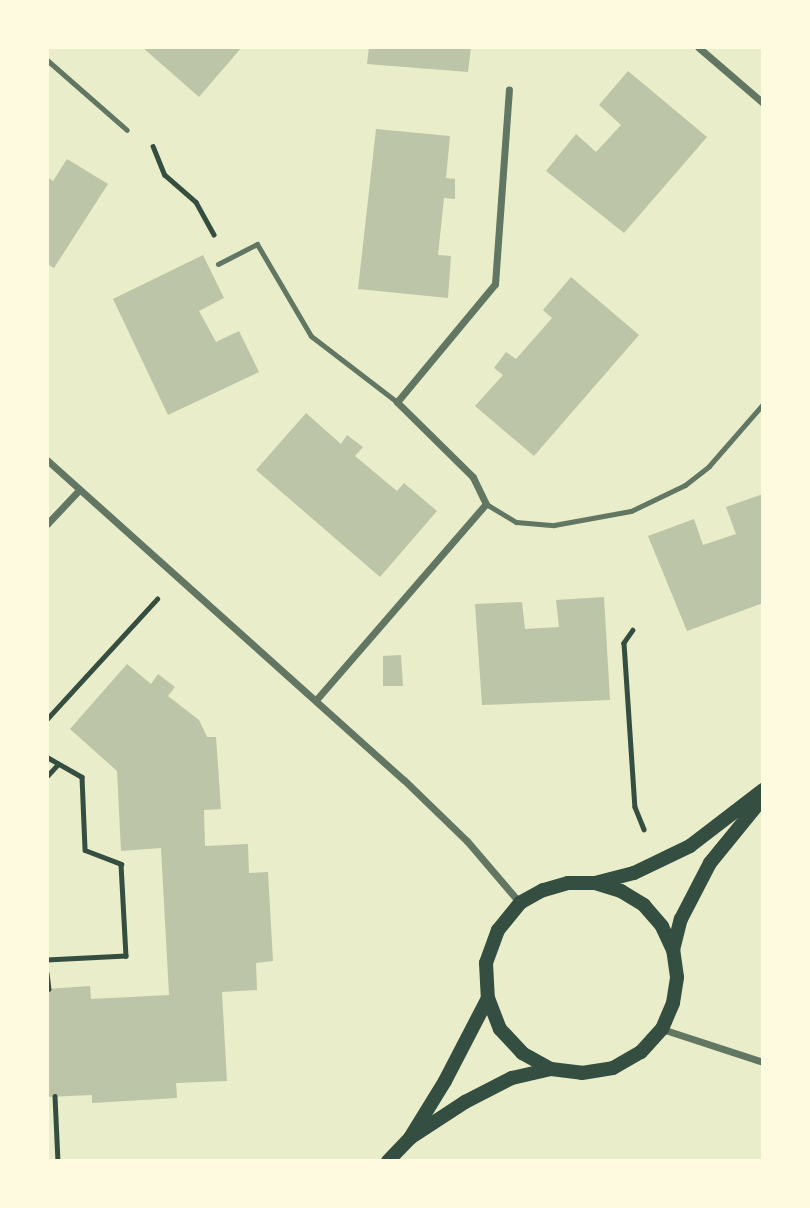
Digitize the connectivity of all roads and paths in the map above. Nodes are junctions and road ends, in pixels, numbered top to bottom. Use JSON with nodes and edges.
{"nodes":[{"id":1,"x":698,"y":47,"type":"edge"},
{"id":2,"x":47,"y":60,"type":"edge"},
{"id":3,"x":509,"y":90,"type":"dead end"},
{"id":4,"x":763,"y":103,"type":"edge"},
{"id":5,"x":127,"y":130,"type":"joint"},
{"id":6,"x":227,"y":260,"type":"junction"},
{"id":7,"x":218,"y":264,"type":"dead end"},
{"id":8,"x":397,"y":402,"type":"junction"},
{"id":9,"x":763,"y":404,"type":"edge"},
{"id":10,"x":47,"y":460,"type":"edge"},
{"id":11,"x":79,"y":490,"type":"junction"},
{"id":12,"x":486,"y":503,"type":"junction"},
{"id":13,"x":47,"y":524,"type":"edge"},
{"id":14,"x":176,"y":578,"type":"junction"},
{"id":15,"x":633,"y":631,"type":"dead end"},
{"id":16,"x":316,"y":700,"type":"junction"},
{"id":17,"x":47,"y":719,"type":"edge"},
{"id":18,"x":47,"y":757,"type":"edge"},
{"id":19,"x":58,"y":764,"type":"junction"},
{"id":20,"x":47,"y":776,"type":"edge"},
{"id":21,"x":763,"y":790,"type":"edge"},
{"id":22,"x":763,"y":798,"type":"edge"},
{"id":23,"x":656,"y":863,"type":"junction"},
{"id":24,"x":595,"y":883,"type":"junction"},
{"id":25,"x":520,"y":904,"type":"junction"},
{"id":26,"x":673,"y":950,"type":"junction"},
{"id":27,"x":47,"y":960,"type":"edge"},
{"id":28,"x":47,"y":973,"type":"edge"},
{"id":29,"x":49,"y":989,"type":"dead end"},
{"id":30,"x":488,"y":998,"type":"junction"},
{"id":31,"x":662,"y":1029,"type":"junction"},
{"id":32,"x":763,"y":1062,"type":"edge"},
{"id":33,"x":551,"y":1069,"type":"junction"},
{"id":34,"x":55,"y":1096,"type":"dead end"},
{"id":35,"x":410,"y":1138,"type":"junction"},
{"id":36,"x":58,"y":1161,"type":"edge"},
{"id":37,"x":388,"y":1161,"type":"edge"}],
"edges":[{"from":1,"to":4,"type":"street"},
{"from":2,"to":5,"type":"lane"},
{"from":3,"to":8,"type":"street"},
{"from":5,"to":6,"type":"path"},
{"from":6,"to":7,"type":"lane"},
{"from":6,"to":8,"type":"lane"},
{"from":8,"to":12,"type":"street"},
{"from":9,"to":12,"type":"lane"},
{"from":10,"to":11,"type":"street"},
{"from":11,"to":13,"type":"street"},
{"from":11,"to":14,"type":"street"},
{"from":12,"to":16,"type":"street"},
{"from":14,"to":16,"type":"street"},
{"from":14,"to":17,"type":"path"},
{"from":15,"to":23,"type":"path"},
{"from":16,"to":25,"type":"street"},
{"from":18,"to":19,"type":"path"},
{"from":19,"to":20,"type":"path"},
{"from":19,"to":27,"type":"path"},
{"from":21,"to":23,"type":"main road"},
{"from":22,"to":26,"type":"main road"},
{"from":23,"to":24,"type":"main road"},
{"from":24,"to":25,"type":"main road"},
{"from":24,"to":26,"type":"main road"},
{"from":25,"to":30,"type":"main road"},
{"from":26,"to":31,"type":"main road"},
{"from":28,"to":29,"type":"path"},
{"from":30,"to":33,"type":"main road"},
{"from":30,"to":35,"type":"main road"},
{"from":31,"to":32,"type":"street"},
{"from":31,"to":33,"type":"main road"},
{"from":33,"to":35,"type":"main road"},
{"from":34,"to":36,"type":"path"},
{"from":35,"to":37,"type":"main road"}]}
